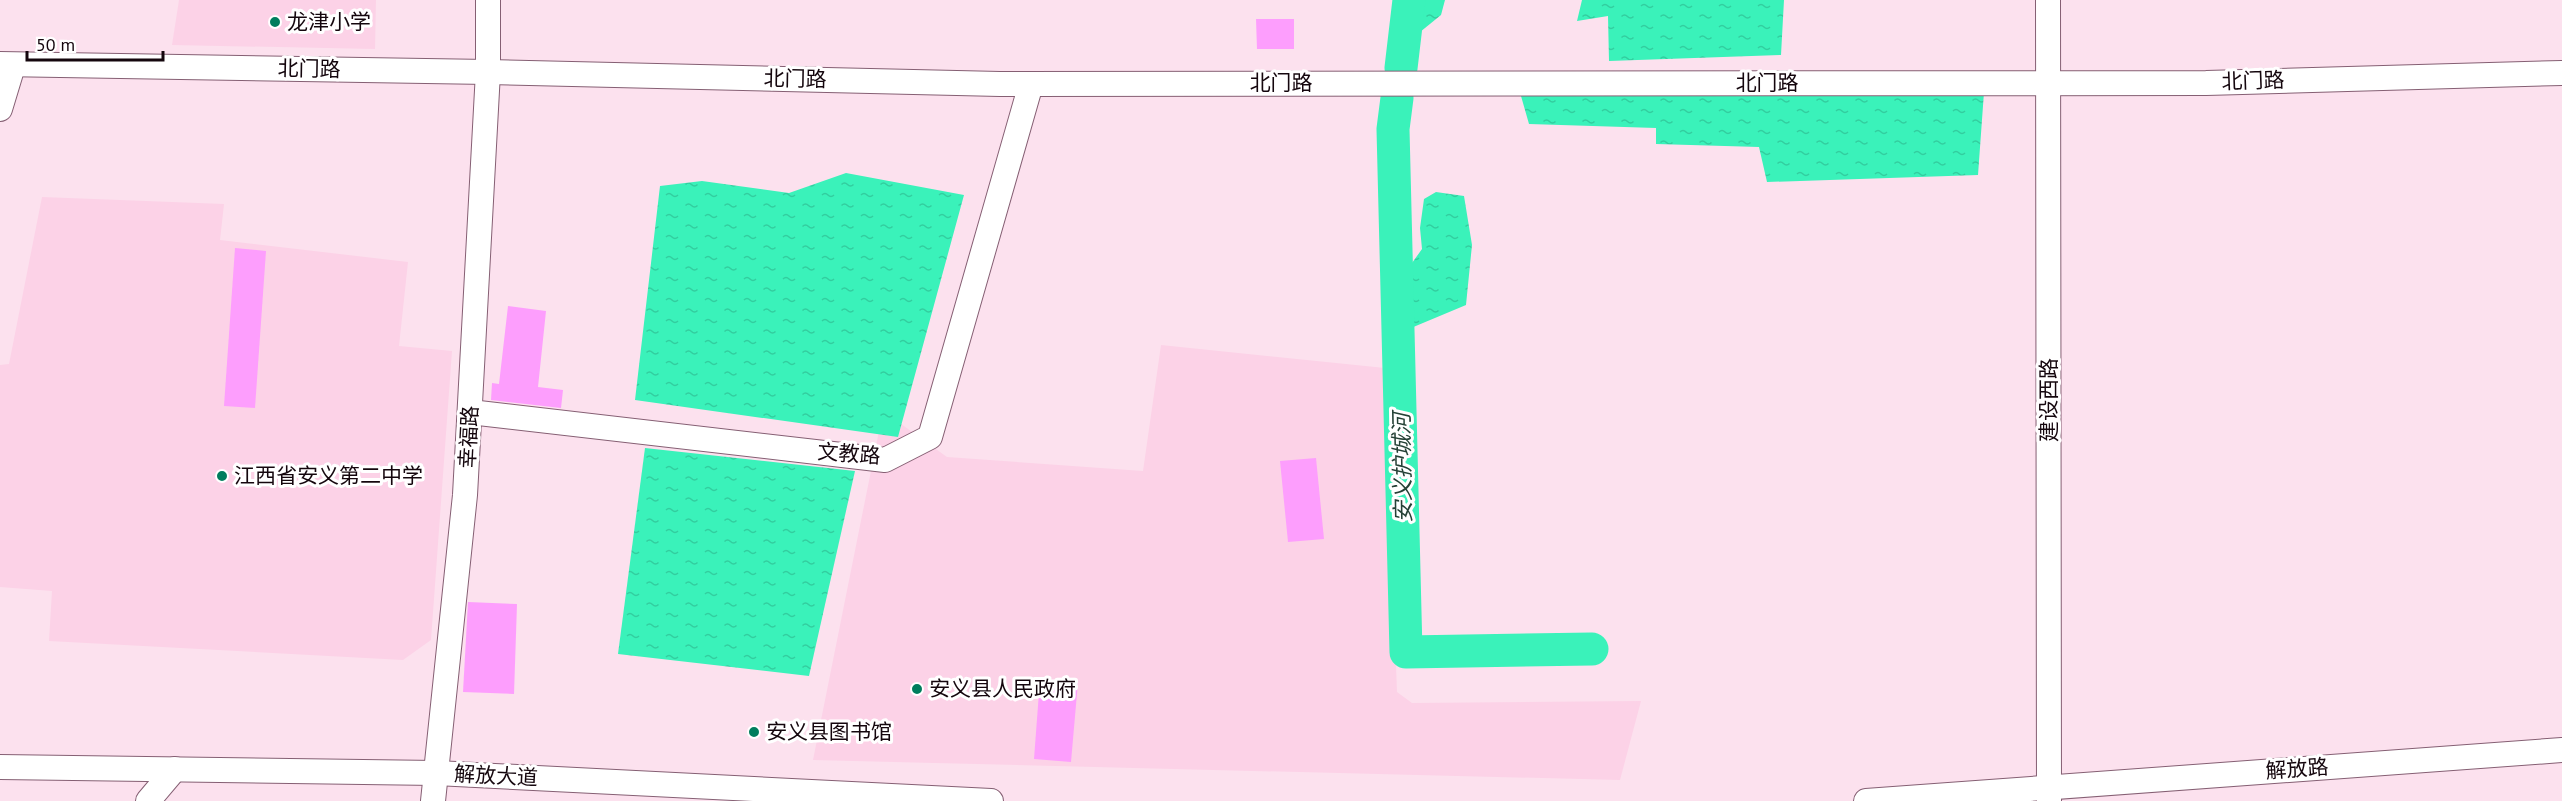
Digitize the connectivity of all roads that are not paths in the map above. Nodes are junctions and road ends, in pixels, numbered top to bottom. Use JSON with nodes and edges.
{"nodes":[{"id":1,"x":488,"y":0,"type":"edge"},
{"id":2,"x":2048,"y":0,"type":"edge"},
{"id":3,"x":6,"y":65,"type":"edge"},
{"id":4,"x":488,"y":72,"type":"junction"},
{"id":5,"x":2562,"y":72,"type":"edge"},
{"id":6,"x":2049,"y":82,"type":"junction"},
{"id":7,"x":1031,"y":84,"type":"junction"},
{"id":8,"x":0,"y":109,"type":"edge"},
{"id":9,"x":470,"y":412,"type":"junction"},
{"id":10,"x":2562,"y":750,"type":"edge"},
{"id":11,"x":0,"y":767,"type":"edge"},
{"id":12,"x":175,"y":769,"type":"junction"},
{"id":13,"x":436,"y":773,"type":"junction"},
{"id":14,"x":2044,"y":792,"type":"edge"},
{"id":15,"x":148,"y":801,"type":"edge"},
{"id":16,"x":433,"y":801,"type":"edge"},
{"id":17,"x":991,"y":801,"type":"edge"},
{"id":18,"x":1866,"y":801,"type":"edge"}],
"edges":[{"from":1,"to":4,"type":"street","name":"幸福路"},
{"from":2,"to":6,"type":"street","name":"建设西路"},
{"from":3,"to":4,"type":"street","name":"北门路"},
{"from":3,"to":8,"type":"street"},
{"from":4,"to":7,"type":"street","name":"北门路"},
{"from":4,"to":9,"type":"street","name":"幸福路"},
{"from":5,"to":6,"type":"street","name":"北门路"},
{"from":6,"to":7,"type":"street","name":"北门路"},
{"from":6,"to":14,"type":"street","name":"建设西路"},
{"from":7,"to":9,"type":"street","name":"文教路"},
{"from":9,"to":13,"type":"street","name":"幸福路"},
{"from":10,"to":14,"type":"street","name":"解放路"},
{"from":11,"to":12,"type":"street","name":"解放大道"},
{"from":12,"to":13,"type":"street","name":"解放大道"},
{"from":12,"to":15,"type":"street"},
{"from":13,"to":16,"type":"street","name":"幸福路"},
{"from":13,"to":17,"type":"street","name":"解放大道"},
{"from":14,"to":18,"type":"street"}]}
